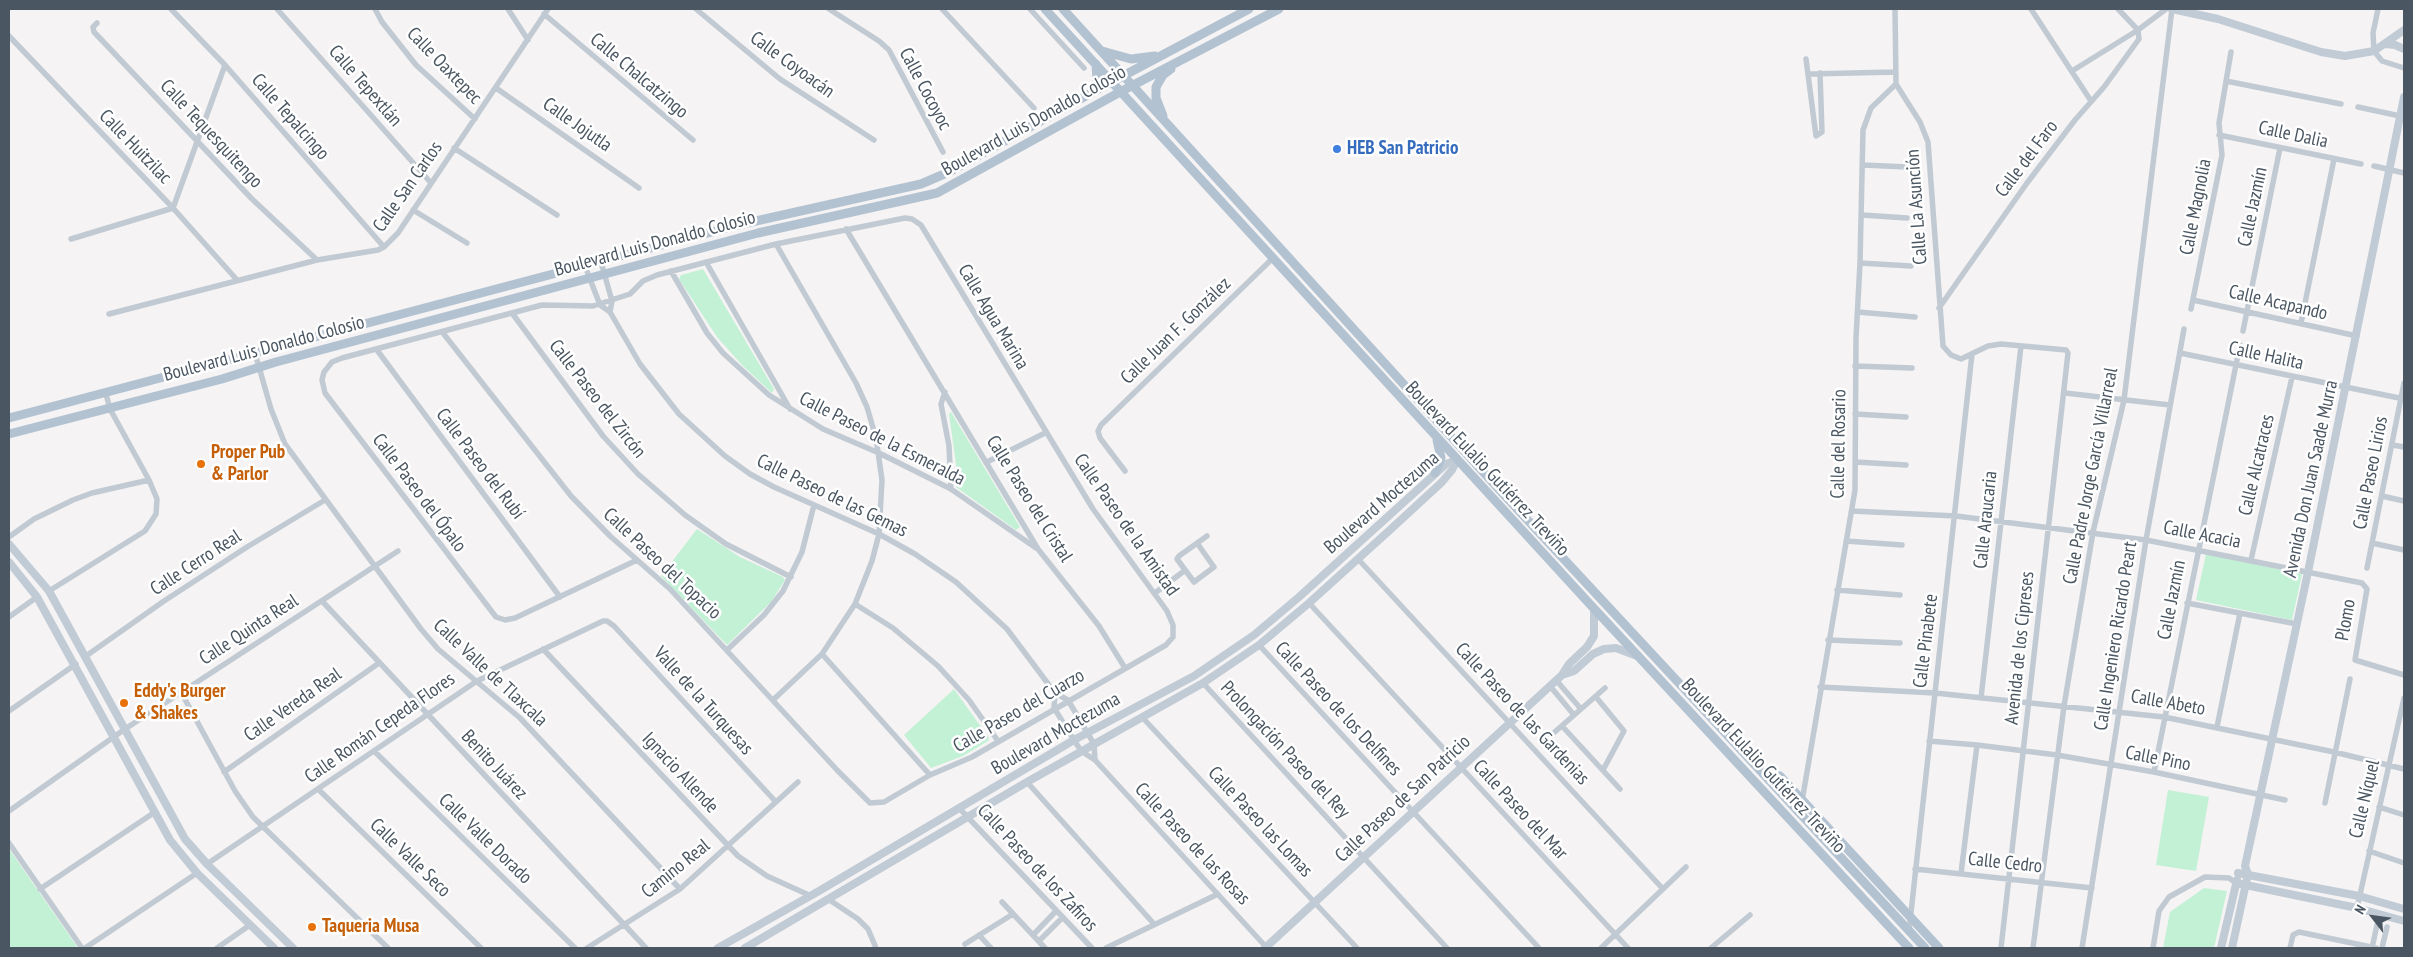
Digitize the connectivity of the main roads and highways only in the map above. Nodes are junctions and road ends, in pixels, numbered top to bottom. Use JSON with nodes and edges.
{"nodes":[{"id":1,"x":1045,"y":9,"type":"edge"},
{"id":2,"x":1063,"y":9,"type":"edge"},
{"id":3,"x":1249,"y":9,"type":"edge"},
{"id":4,"x":1279,"y":9,"type":"edge"},
{"id":5,"x":2172,"y":9,"type":"edge"},
{"id":6,"x":2404,"y":30,"type":"edge"},
{"id":7,"x":2385,"y":44,"type":"junction"},
{"id":8,"x":2404,"y":49,"type":"edge"},
{"id":9,"x":1101,"y":51,"type":"junction"},
{"id":10,"x":1160,"y":56,"type":"junction"},
{"id":11,"x":1185,"y":57,"type":"junction"},
{"id":12,"x":1096,"y":64,"type":"junction"},
{"id":13,"x":1123,"y":76,"type":"junction"},
{"id":14,"x":1112,"y":82,"type":"junction"},
{"id":15,"x":1132,"y":85,"type":"junction"},
{"id":16,"x":1120,"y":92,"type":"junction"},
{"id":17,"x":1091,"y":93,"type":"junction"},
{"id":18,"x":2404,"y":97,"type":"edge"},
{"id":19,"x":1165,"y":121,"type":"junction"},
{"id":20,"x":1219,"y":179,"type":"junction"},
{"id":21,"x":1216,"y":197,"type":"junction"},
{"id":22,"x":9,"y":418,"type":"edge"},
{"id":23,"x":1443,"y":428,"type":"junction"},
{"id":24,"x":9,"y":434,"type":"edge"},
{"id":25,"x":1433,"y":434,"type":"junction"},
{"id":26,"x":1457,"y":460,"type":"junction"},
{"id":27,"x":1436,"y":473,"type":"junction"},
{"id":28,"x":1496,"y":486,"type":"junction"},
{"id":29,"x":9,"y":544,"type":"edge"},
{"id":30,"x":9,"y":562,"type":"edge"},
{"id":31,"x":1594,"y":609,"type":"junction"},
{"id":32,"x":1638,"y":656,"type":"junction"},
{"id":33,"x":1559,"y":678,"type":"junction"},
{"id":34,"x":1772,"y":782,"type":"junction"},
{"id":35,"x":2245,"y":866,"type":"junction"},
{"id":36,"x":2238,"y":873,"type":"junction"},
{"id":37,"x":2248,"y":874,"type":"junction"},
{"id":38,"x":2233,"y":881,"type":"junction"},
{"id":39,"x":2245,"y":885,"type":"junction"},
{"id":40,"x":2404,"y":909,"type":"edge"},
{"id":41,"x":2404,"y":921,"type":"edge"},
{"id":42,"x":274,"y":948,"type":"edge"},
{"id":43,"x":293,"y":948,"type":"edge"},
{"id":44,"x":718,"y":948,"type":"edge"},
{"id":45,"x":745,"y":948,"type":"edge"},
{"id":46,"x":1266,"y":948,"type":"edge"},
{"id":47,"x":1909,"y":948,"type":"edge"},
{"id":48,"x":1925,"y":948,"type":"edge"},
{"id":49,"x":1939,"y":948,"type":"edge"},
{"id":50,"x":2221,"y":948,"type":"edge"},
{"id":51,"x":2232,"y":948,"type":"edge"}],
"edges":[{"from":1,"to":12,"type":"main road","name":"Boulevard Eulalio Gutiérrez Treviño"},
{"from":2,"to":9,"type":"main road","name":"Boulevard Eulalio Gutiérrez Treviño"},
{"from":3,"to":10,"type":"main road","name":"Boulevard Luis Donaldo Colosio"},
{"from":4,"to":11,"type":"main road","name":"Boulevard Luis Donaldo Colosio"},
{"from":5,"to":7,"type":"main road"},
{"from":6,"to":7,"type":"main road"},
{"from":7,"to":8,"type":"main road"},
{"from":9,"to":10,"type":"main road"},
{"from":9,"to":13,"type":"main road","name":"Boulevard Eulalio Gutiérrez Treviño"},
{"from":10,"to":13,"type":"main road","name":"Boulevard Luis Donaldo Colosio"},
{"from":11,"to":15,"type":"main road","name":"Boulevard Luis Donaldo Colosio"},
{"from":11,"to":19,"type":"main road"},
{"from":12,"to":14,"type":"main road","name":"Boulevard Eulalio Gutiérrez Treviño"},
{"from":12,"to":17,"type":"main road"},
{"from":13,"to":14,"type":"main road","name":"Boulevard Luis Donaldo Colosio"},
{"from":13,"to":15,"type":"main road","name":"Boulevard Eulalio Gutiérrez Treviño"},
{"from":14,"to":16,"type":"main road","name":"Boulevard Eulalio Gutiérrez Treviño"},
{"from":14,"to":17,"type":"main road","name":"Boulevard Luis Donaldo Colosio"},
{"from":15,"to":16,"type":"main road","name":"Boulevard Luis Donaldo Colosio"},
{"from":15,"to":19,"type":"main road","name":"Boulevard Eulalio Gutiérrez Treviño"},
{"from":16,"to":21,"type":"main road","name":"Boulevard Eulalio Gutiérrez Treviño"},
{"from":16,"to":24,"type":"main road","name":"Boulevard Luis Donaldo Colosio"},
{"from":17,"to":22,"type":"main road","name":"Boulevard Luis Donaldo Colosio"},
{"from":18,"to":35,"type":"main road","name":"Avenida Don Juan Saade Murra"},
{"from":19,"to":20,"type":"main road","name":"Boulevard Eulalio Gutiérrez Treviño"},
{"from":20,"to":21,"type":"main road"},
{"from":20,"to":23,"type":"main road","name":"Boulevard Eulalio Gutiérrez Treviño"},
{"from":21,"to":25,"type":"main road","name":"Boulevard Eulalio Gutiérrez Treviño"},
{"from":23,"to":26,"type":"main road"},
{"from":23,"to":28,"type":"main road","name":"Boulevard Eulalio Gutiérrez Treviño"},
{"from":25,"to":26,"type":"main road","name":"Boulevard Eulalio Gutiérrez Treviño"},
{"from":25,"to":27,"type":"main road"},
{"from":26,"to":27,"type":"main road","name":"Boulevard Moctezuma"},
{"from":26,"to":28,"type":"main road"},
{"from":26,"to":31,"type":"main road","name":"Boulevard Eulalio Gutiérrez Treviño"},
{"from":26,"to":45,"type":"main road","name":"Boulevard Moctezuma"},
{"from":27,"to":44,"type":"main road","name":"Boulevard Moctezuma"},
{"from":28,"to":34,"type":"main road","name":"Boulevard Eulalio Gutiérrez Treviño"},
{"from":29,"to":43,"type":"main road"},
{"from":30,"to":42,"type":"main road"},
{"from":31,"to":32,"type":"main road","name":"Boulevard Eulalio Gutiérrez Treviño"},
{"from":31,"to":33,"type":"main road","name":"Calle Paseo de San Patricio"},
{"from":32,"to":33,"type":"main road","name":"Calle Paseo de San Patricio"},
{"from":32,"to":47,"type":"main road","name":"Boulevard Eulalio Gutiérrez Treviño"},
{"from":33,"to":46,"type":"main road","name":"Calle Paseo de San Patricio"},
{"from":34,"to":48,"type":"main road","name":"Boulevard Eulalio Gutiérrez Treviño"},
{"from":34,"to":49,"type":"main road","name":"Boulevard Eulalio Gutiérrez Treviño"},
{"from":35,"to":36,"type":"main road"},
{"from":35,"to":37,"type":"main road"},
{"from":36,"to":37,"type":"main road"},
{"from":36,"to":38,"type":"main road"},
{"from":37,"to":39,"type":"main road"},
{"from":37,"to":40,"type":"main road"},
{"from":38,"to":39,"type":"main road"},
{"from":38,"to":50,"type":"main road"},
{"from":39,"to":41,"type":"main road"},
{"from":39,"to":51,"type":"main road"}]}
